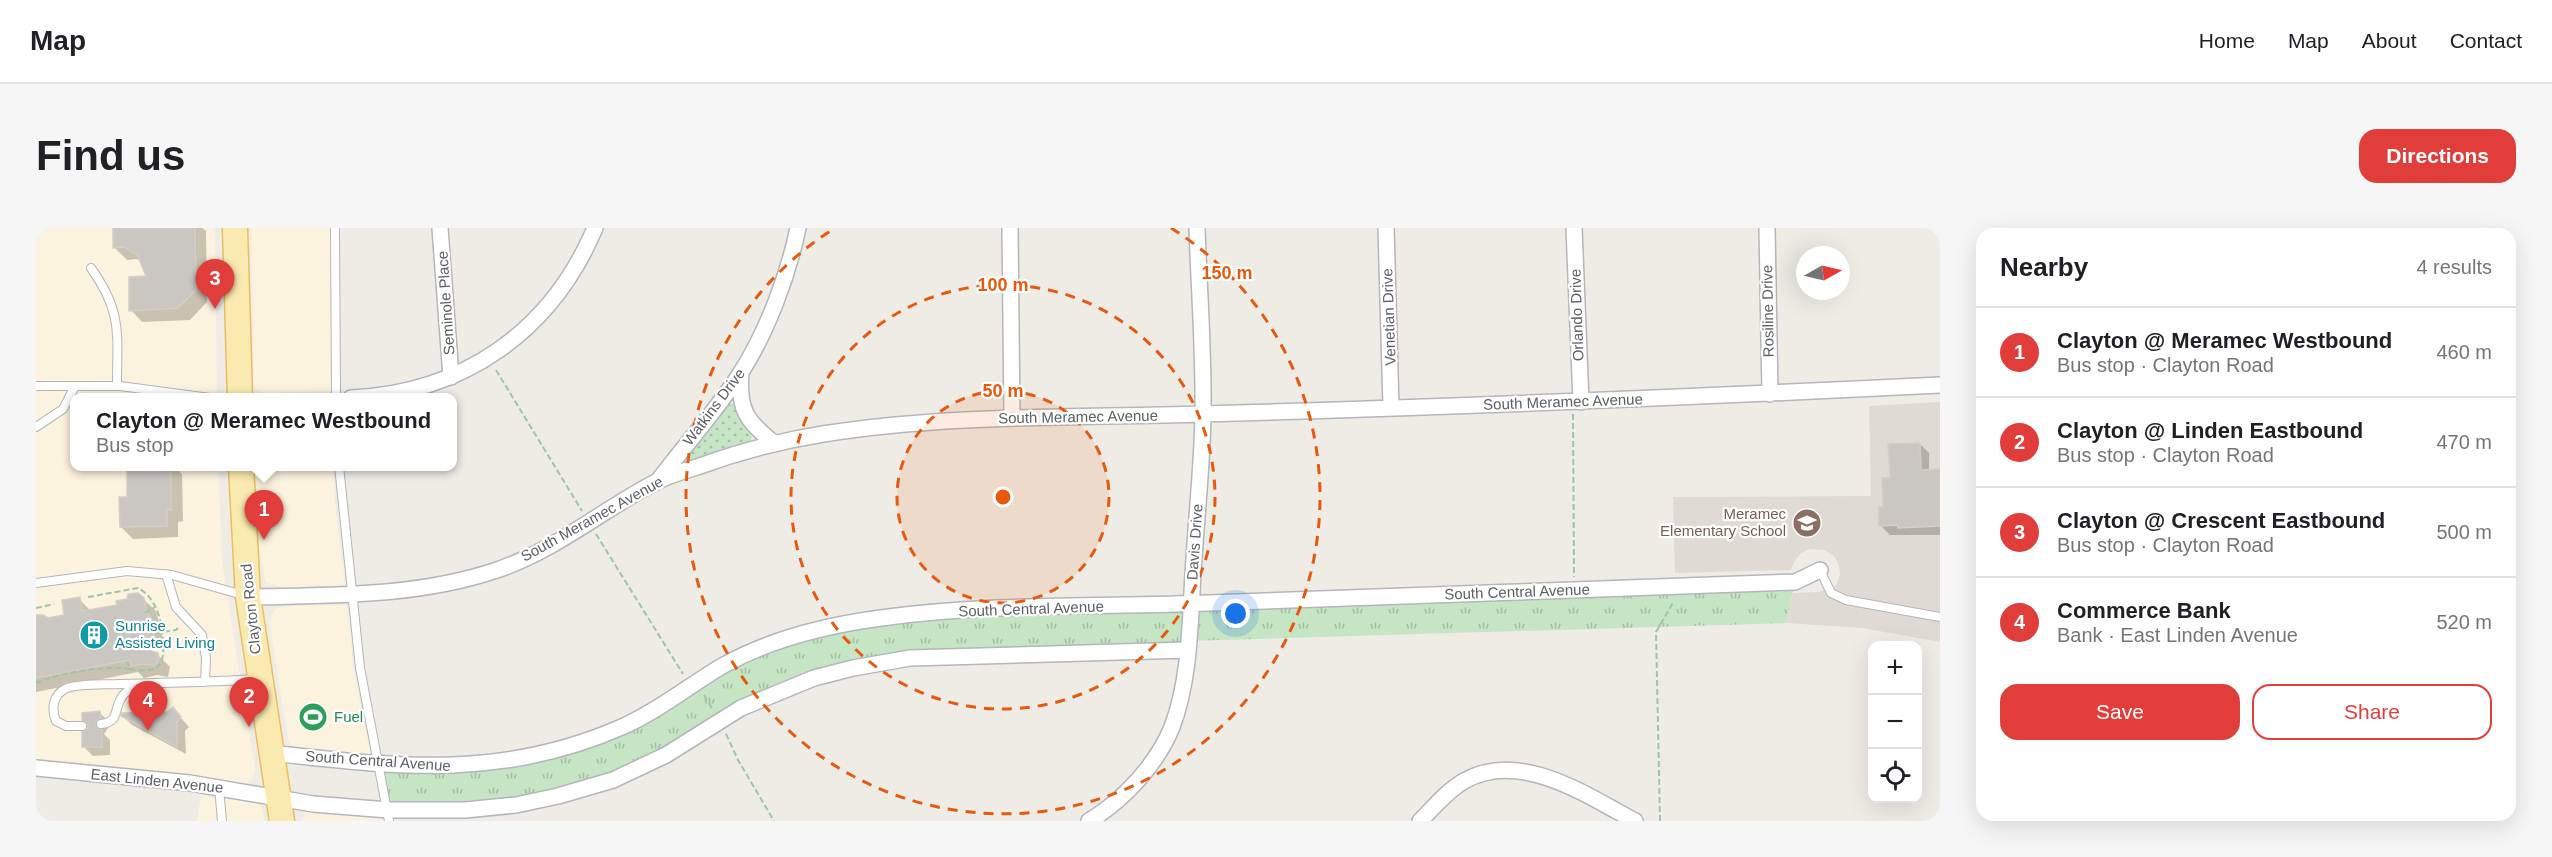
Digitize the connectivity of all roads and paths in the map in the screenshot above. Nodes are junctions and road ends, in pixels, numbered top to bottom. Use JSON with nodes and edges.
{"nodes":[{"id":1,"x":235,"y":228,"type":"edge"},
{"id":2,"x":335,"y":228,"type":"edge"},
{"id":3,"x":440,"y":228,"type":"edge"},
{"id":4,"x":595,"y":228,"type":"edge"},
{"id":5,"x":798,"y":228,"type":"edge"},
{"id":6,"x":1010,"y":228,"type":"edge"},
{"id":7,"x":1197,"y":228,"type":"edge"},
{"id":8,"x":1386,"y":228,"type":"edge"},
{"id":9,"x":1574,"y":228,"type":"edge"},
{"id":10,"x":1767,"y":228,"type":"edge"},
{"id":11,"x":90,"y":268,"type":"dead end"},
{"id":12,"x":489,"y":357,"type":"junction"},
{"id":13,"x":741,"y":373,"type":"junction"},
{"id":14,"x":451,"y":377,"type":"junction"},
{"id":15,"x":36,"y":386,"type":"edge"},
{"id":16,"x":117,"y":386,"type":"junction"},
{"id":17,"x":1940,"y":386,"type":"edge"},
{"id":18,"x":74,"y":388,"type":"junction"},
{"id":19,"x":71,"y":393,"type":"edge"},
{"id":20,"x":171,"y":393,"type":"edge"},
{"id":21,"x":240,"y":393,"type":"edge"},
{"id":22,"x":336,"y":393,"type":"edge"},
{"id":23,"x":389,"y":393,"type":"edge"},
{"id":24,"x":1770,"y":394,"type":"junction"},
{"id":25,"x":70,"y":396,"type":"edge"},
{"id":26,"x":1577,"y":402,"type":"junction"},
{"id":27,"x":1391,"y":407,"type":"junction"},
{"id":28,"x":1203,"y":414,"type":"junction"},
{"id":29,"x":1012,"y":418,"type":"junction"},
{"id":30,"x":36,"y":427,"type":"edge"},
{"id":31,"x":774,"y":443,"type":"junction"},
{"id":32,"x":241,"y":471,"type":"edge"},
{"id":33,"x":339,"y":471,"type":"edge"},
{"id":34,"x":658,"y":481,"type":"junction"},
{"id":35,"x":590,"y":523,"type":"junction"},
{"id":36,"x":1820,"y":570,"type":"joint"},
{"id":37,"x":166,"y":574,"type":"junction"},
{"id":38,"x":37,"y":582,"type":"edge"},
{"id":39,"x":1674,"y":586,"type":"junction"},
{"id":40,"x":1575,"y":590,"type":"junction"},
{"id":41,"x":351,"y":595,"type":"junction"},
{"id":42,"x":88,"y":597,"type":"dead end"},
{"id":43,"x":248,"y":597,"type":"junction"},
{"id":44,"x":54,"y":604,"type":"dead end"},
{"id":45,"x":1191,"y":604,"type":"junction"},
{"id":46,"x":155,"y":607,"type":"junction"},
{"id":47,"x":36,"y":608,"type":"edge"},
{"id":48,"x":145,"y":613,"type":"dead end"},
{"id":49,"x":1940,"y":617,"type":"edge"},
{"id":50,"x":187,"y":618,"type":"junction"},
{"id":51,"x":162,"y":632,"type":"junction"},
{"id":52,"x":155,"y":633,"type":"dead end"},
{"id":53,"x":1187,"y":650,"type":"junction"},
{"id":54,"x":127,"y":662,"type":"dead end"},
{"id":55,"x":130,"y":669,"type":"junction"},
{"id":56,"x":259,"y":679,"type":"junction"},
{"id":57,"x":205,"y":682,"type":"junction"},
{"id":58,"x":696,"y":682,"type":"junction"},
{"id":59,"x":36,"y":683,"type":"edge"},
{"id":60,"x":140,"y":684,"type":"junction"},
{"id":61,"x":720,"y":721,"type":"junction"},
{"id":62,"x":105,"y":723,"type":"dead end"},
{"id":63,"x":82,"y":726,"type":"dead end"},
{"id":64,"x":271,"y":753,"type":"junction"},
{"id":65,"x":378,"y":763,"type":"junction"},
{"id":66,"x":36,"y":768,"type":"edge"},
{"id":67,"x":219,"y":787,"type":"junction"},
{"id":68,"x":278,"y":796,"type":"junction"},
{"id":69,"x":389,"y":816,"type":"edge"},
{"id":70,"x":222,"y":821,"type":"edge"},
{"id":71,"x":282,"y":821,"type":"edge"},
{"id":72,"x":774,"y":821,"type":"edge"},
{"id":73,"x":1089,"y":821,"type":"edge"},
{"id":74,"x":1420,"y":821,"type":"edge"},
{"id":75,"x":1635,"y":821,"type":"edge"},
{"id":76,"x":1660,"y":821,"type":"edge"}],
"edges":[{"from":1,"to":21,"type":"main road"},
{"from":2,"to":22,"type":"lane"},
{"from":3,"to":14,"type":"street","name":"Seminole Place"},
{"from":4,"to":12,"type":"street"},
{"from":5,"to":13,"type":"street","name":"Watkins Drive"},
{"from":6,"to":29,"type":"street"},
{"from":7,"to":28,"type":"street","name":"Davis Drive"},
{"from":8,"to":27,"type":"street","name":"Venetian Drive"},
{"from":9,"to":26,"type":"street","name":"Orlando Drive"},
{"from":10,"to":24,"type":"street","name":"Rosiline Drive"},
{"from":11,"to":16,"type":"lane"},
{"from":12,"to":14,"type":"street"},
{"from":12,"to":35,"type":"path"},
{"from":13,"to":31,"type":"street"},
{"from":13,"to":34,"type":"street","name":"Watkins Drive"},
{"from":14,"to":23,"type":"street"},
{"from":15,"to":18,"type":"lane"},
{"from":16,"to":18,"type":"lane"},
{"from":16,"to":20,"type":"lane"},
{"from":17,"to":24,"type":"street","name":"South Meramec Avenue"},
{"from":18,"to":19,"type":"lane"},
{"from":24,"to":26,"type":"street","name":"South Meramec Avenue"},
{"from":25,"to":30,"type":"lane"},
{"from":26,"to":27,"type":"street","name":"South Meramec Avenue"},
{"from":26,"to":40,"type":"path"},
{"from":27,"to":28,"type":"street","name":"South Meramec Avenue"},
{"from":28,"to":29,"type":"street","name":"South Meramec Avenue"},
{"from":28,"to":45,"type":"street","name":"Davis Drive"},
{"from":29,"to":31,"type":"street","name":"South Meramec Avenue"},
{"from":31,"to":34,"type":"street","name":"South Meramec Avenue"},
{"from":32,"to":43,"type":"main road","name":"Clayton Road"},
{"from":33,"to":41,"type":"lane"},
{"from":34,"to":35,"type":"street","name":"South Meramec Avenue"},
{"from":35,"to":41,"type":"street","name":"South Meramec Avenue"},
{"from":35,"to":58,"type":"path"},
{"from":36,"to":39,"type":"street","name":"South Central Avenue"},
{"from":36,"to":49,"type":"lane"},
{"from":37,"to":38,"type":"lane"},
{"from":37,"to":43,"type":"lane"},
{"from":37,"to":50,"type":"lane"},
{"from":39,"to":40,"type":"street","name":"South Central Avenue"},
{"from":39,"to":76,"type":"path"},
{"from":40,"to":45,"type":"street","name":"South Central Avenue"},
{"from":41,"to":43,"type":"street","name":"South Meramec Avenue"},
{"from":41,"to":65,"type":"lane"},
{"from":42,"to":46,"type":"path"},
{"from":43,"to":56,"type":"main road","name":"Clayton Road"},
{"from":44,"to":47,"type":"path"},
{"from":45,"to":53,"type":"street","name":"Davis Drive"},
{"from":45,"to":58,"type":"street","name":"South Central Avenue"},
{"from":46,"to":48,"type":"path"},
{"from":46,"to":51,"type":"path"},
{"from":50,"to":51,"type":"path"},
{"from":50,"to":57,"type":"lane"},
{"from":51,"to":52,"type":"path"},
{"from":51,"to":55,"type":"path"},
{"from":53,"to":61,"type":"street"},
{"from":53,"to":73,"type":"street","name":"Davis Drive"},
{"from":54,"to":55,"type":"path"},
{"from":55,"to":59,"type":"path"},
{"from":56,"to":57,"type":"lane"},
{"from":56,"to":64,"type":"main road","name":"Clayton Road"},
{"from":57,"to":60,"type":"lane"},
{"from":58,"to":61,"type":"path"},
{"from":58,"to":65,"type":"street","name":"South Central Avenue"},
{"from":60,"to":62,"type":"lane"},
{"from":60,"to":63,"type":"lane"},
{"from":61,"to":69,"type":"street"},
{"from":61,"to":72,"type":"path"},
{"from":64,"to":65,"type":"street","name":"South Central Avenue"},
{"from":64,"to":68,"type":"main road","name":"Clayton Road"},
{"from":65,"to":69,"type":"lane"},
{"from":66,"to":67,"type":"street","name":"East Linden Avenue"},
{"from":67,"to":68,"type":"street","name":"East Linden Avenue"},
{"from":67,"to":70,"type":"lane"},
{"from":68,"to":69,"type":"street"},
{"from":68,"to":71,"type":"main road","name":"Clayton Road"},
{"from":74,"to":75,"type":"street"}]}
